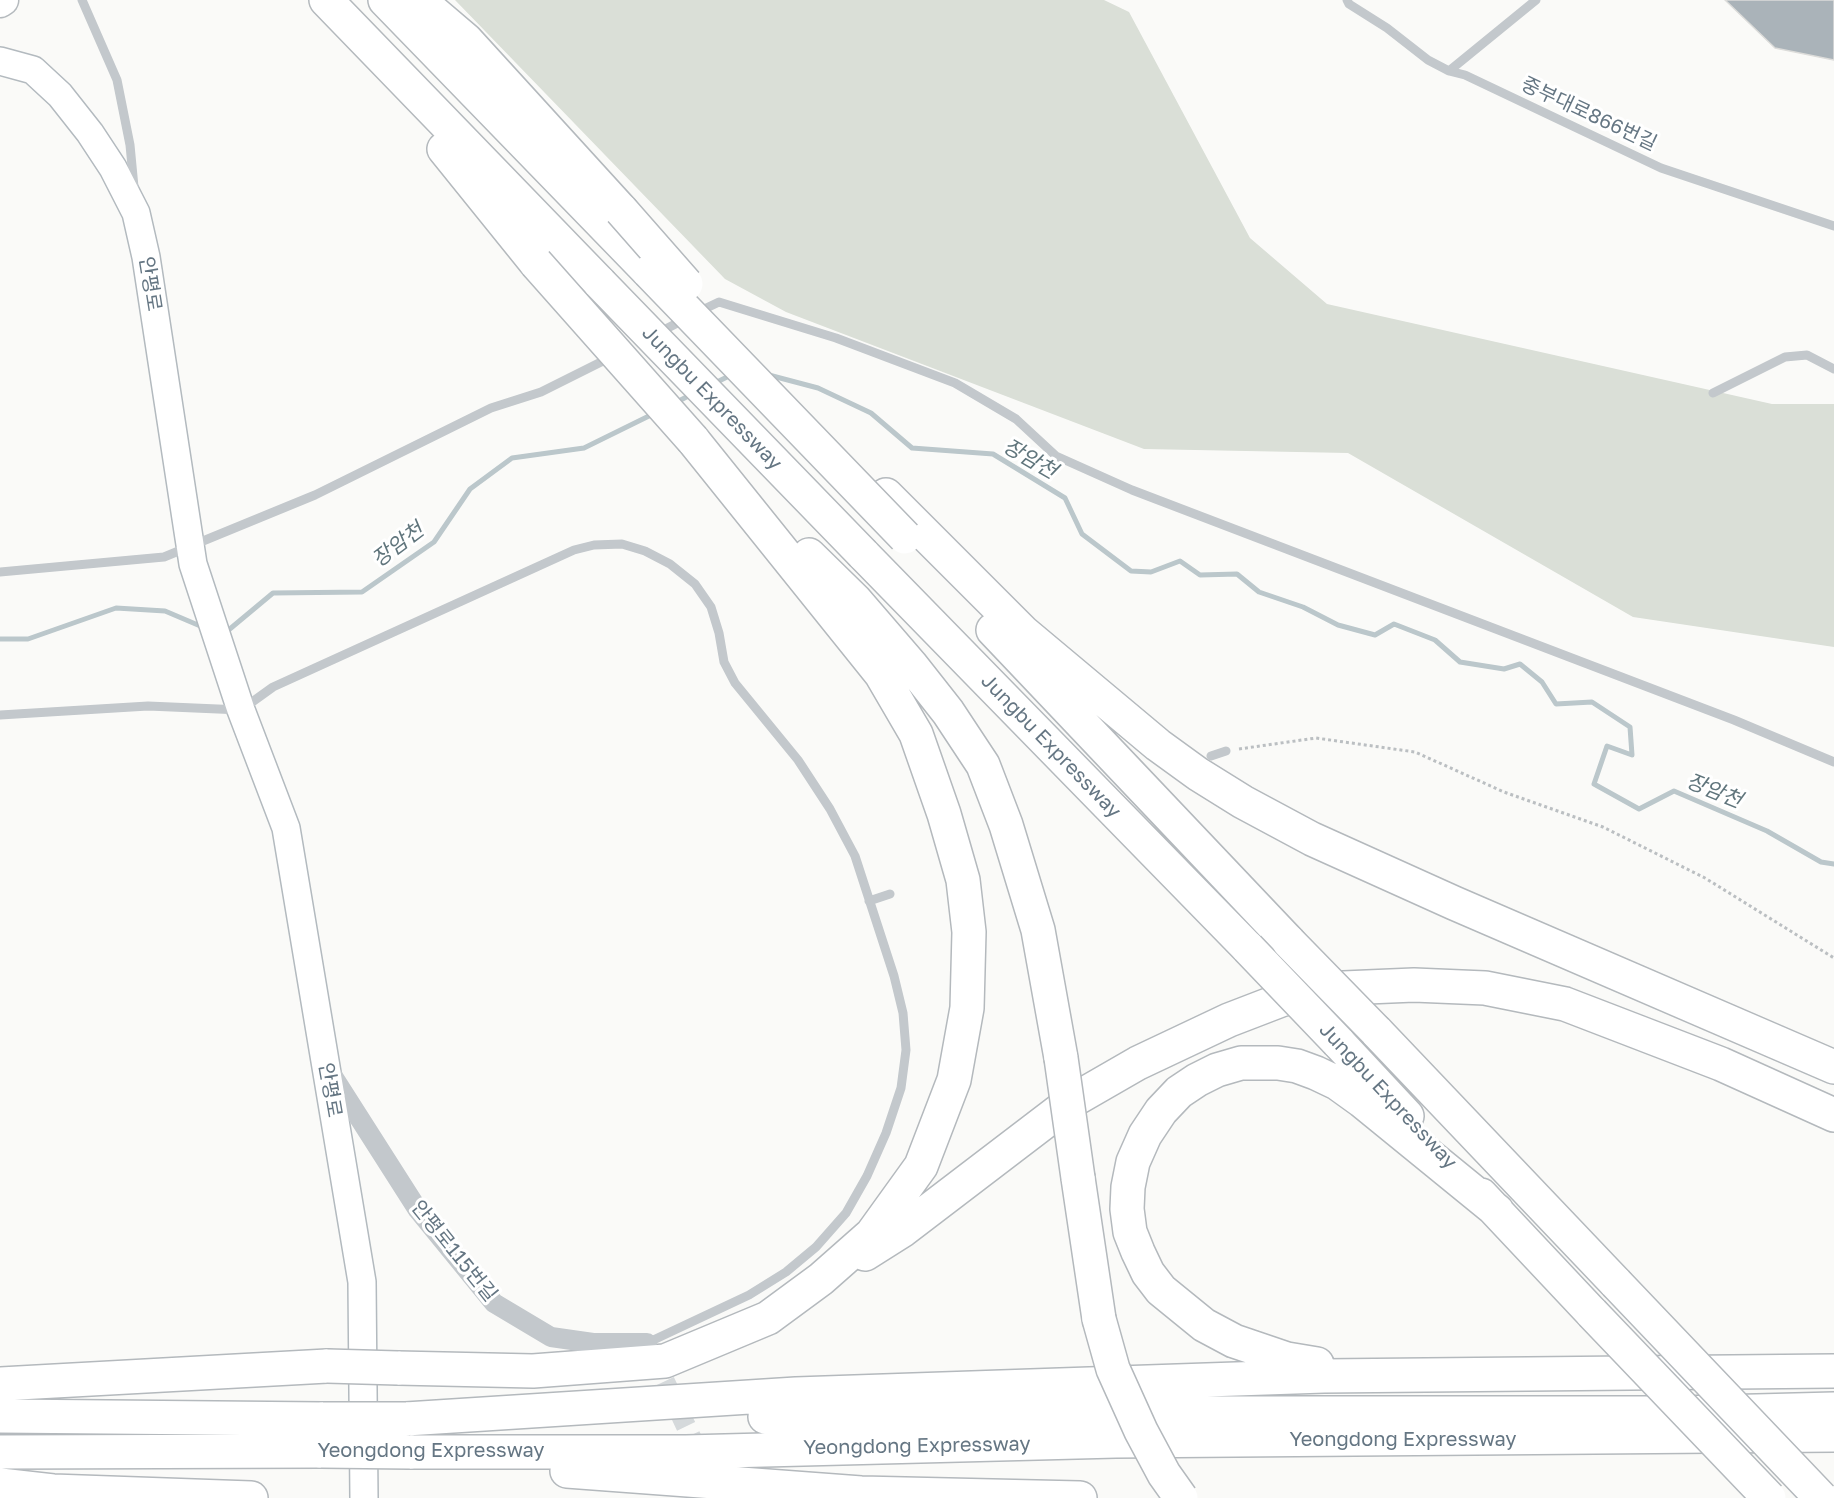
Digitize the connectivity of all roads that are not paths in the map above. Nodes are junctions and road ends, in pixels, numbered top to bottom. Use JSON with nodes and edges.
{"nodes":[{"id":1,"x":82,"y":0,"type":"edge"},
{"id":2,"x":315,"y":0,"type":"edge"},
{"id":3,"x":326,"y":0,"type":"edge"},
{"id":4,"x":385,"y":0,"type":"edge"},
{"id":5,"x":419,"y":0,"type":"edge"},
{"id":6,"x":1347,"y":0,"type":"edge"},
{"id":7,"x":1536,"y":0,"type":"edge"},
{"id":8,"x":0,"y":60,"type":"edge"},
{"id":9,"x":1449,"y":71,"type":"junction"},
{"id":10,"x":136,"y":213,"type":"junction"},
{"id":11,"x":1834,"y":226,"type":"edge"},
{"id":12,"x":645,"y":339,"type":"dead end"},
{"id":13,"x":624,"y":350,"type":"dead end"},
{"id":14,"x":1834,"y":369,"type":"edge"},
{"id":15,"x":1713,"y":393,"type":"dead end"},
{"id":16,"x":693,"y":440,"type":"junction"},
{"id":17,"x":191,"y":555,"type":"junction"},
{"id":18,"x":0,"y":572,"type":"edge"},
{"id":19,"x":238,"y":701,"type":"junction"},
{"id":20,"x":0,"y":715,"type":"edge"},
{"id":21,"x":1226,"y":751,"type":"road end"},
{"id":22,"x":1211,"y":756,"type":"dead end"},
{"id":23,"x":1834,"y":762,"type":"edge"},
{"id":24,"x":890,"y":894,"type":"dead end"},
{"id":25,"x":869,"y":901,"type":"junction"},
{"id":26,"x":325,"y":1064,"type":"junction"},
{"id":27,"x":1834,"y":1067,"type":"edge"},
{"id":28,"x":1834,"y":1115,"type":"edge"},
{"id":29,"x":1497,"y":1211,"type":"junction"},
{"id":30,"x":801,"y":1294,"type":"junction"},
{"id":31,"x":647,"y":1343,"type":"joint"},
{"id":32,"x":1834,"y":1371,"type":"edge"},
{"id":33,"x":1399,"y":1376,"type":"junction"},
{"id":34,"x":0,"y":1384,"type":"edge"},
{"id":35,"x":1834,"y":1409,"type":"edge"},
{"id":36,"x":0,"y":1416,"type":"edge"},
{"id":37,"x":406,"y":1419,"type":"junction"},
{"id":38,"x":1834,"y":1435,"type":"edge"},
{"id":39,"x":0,"y":1452,"type":"edge"},
{"id":40,"x":410,"y":1452,"type":"junction"},
{"id":41,"x":0,"y":1485,"type":"edge"},
{"id":42,"x":251,"y":1498,"type":"edge"},
{"id":43,"x":364,"y":1498,"type":"edge"},
{"id":44,"x":1080,"y":1498,"type":"edge"},
{"id":45,"x":1181,"y":1498,"type":"edge"},
{"id":46,"x":1769,"y":1498,"type":"edge"},
{"id":47,"x":1821,"y":1498,"type":"edge"}],
"edges":[{"from":1,"to":10,"type":"lane"},
{"from":2,"to":16,"type":"highway","bridge":true},
{"from":3,"to":29,"type":"highway","name":"Jungbu Expressway","bridge":true},
{"from":4,"to":47,"type":"highway","name":"Jungbu Expressway","bridge":true},
{"from":5,"to":27,"type":"highway","bridge":true},
{"from":6,"to":9,"type":"lane","name":"중부대로866번길"},
{"from":7,"to":9,"type":"lane"},
{"from":8,"to":10,"type":"street","name":"안평로"},
{"from":9,"to":11,"type":"lane","name":"중부대로866번길"},
{"from":10,"to":17,"type":"street","name":"안평로"},
{"from":12,"to":23,"type":"lane"},
{"from":13,"to":17,"type":"lane"},
{"from":14,"to":15,"type":"lane"},
{"from":16,"to":30,"type":"highway"},
{"from":16,"to":45,"type":"highway","bridge":true},
{"from":17,"to":18,"type":"lane"},
{"from":17,"to":19,"type":"street","name":"안평로"},
{"from":19,"to":20,"type":"lane"},
{"from":19,"to":25,"type":"lane"},
{"from":19,"to":26,"type":"street","name":"안평로"},
{"from":21,"to":22,"type":"lane"},
{"from":24,"to":25,"type":"lane"},
{"from":25,"to":31,"type":"lane"},
{"from":26,"to":31,"type":"street","name":"안평로115번길"},
{"from":26,"to":43,"type":"street","name":"안평로"},
{"from":28,"to":30,"type":"highway"},
{"from":29,"to":33,"type":"highway"},
{"from":29,"to":46,"type":"highway","name":"Jungbu Expressway","bridge":true},
{"from":30,"to":34,"type":"highway","bridge":true},
{"from":32,"to":33,"type":"highway"},
{"from":33,"to":37,"type":"highway"},
{"from":35,"to":37,"type":"highway","name":"Yeongdong Expressway"},
{"from":36,"to":37,"type":"highway","name":"Yeongdong Expressway","bridge":true},
{"from":38,"to":40,"type":"highway","name":"Yeongdong Expressway"},
{"from":39,"to":40,"type":"highway","name":"Yeongdong Expressway","bridge":true},
{"from":40,"to":44,"type":"highway"},
{"from":41,"to":42,"type":"highway"}]}
